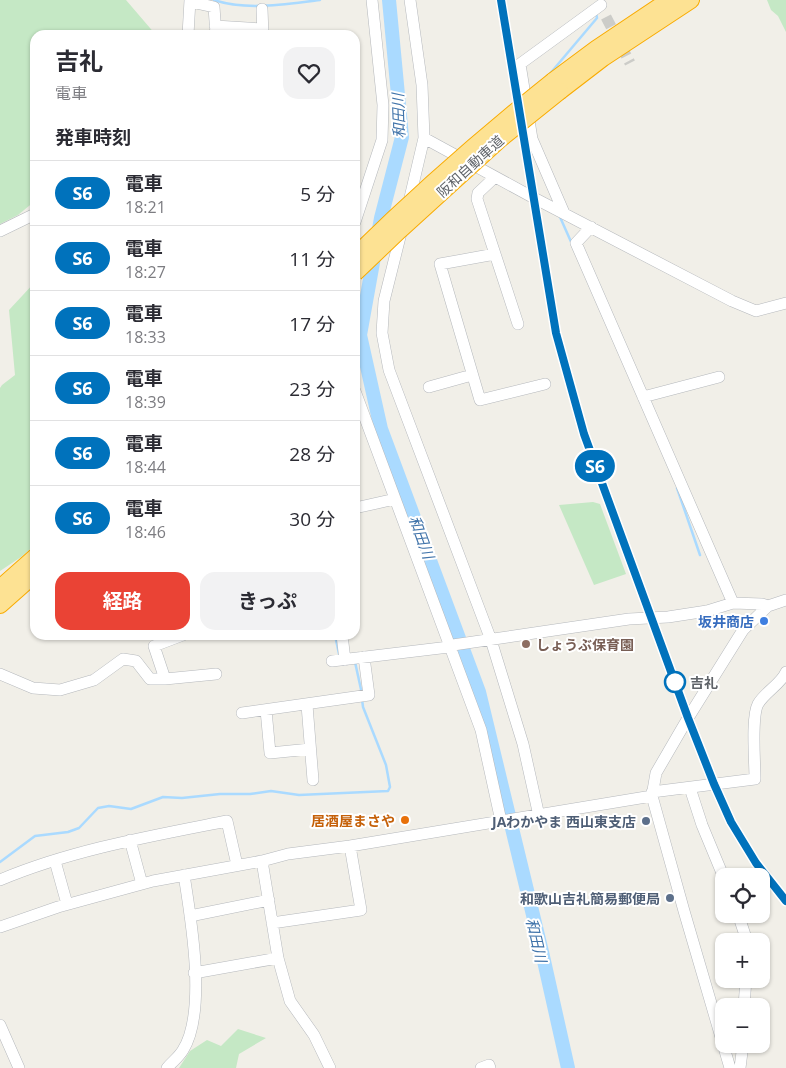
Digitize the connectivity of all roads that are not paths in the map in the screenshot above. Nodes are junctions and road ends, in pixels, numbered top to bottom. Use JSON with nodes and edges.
{"nodes":[{"id":1,"x":372,"y":0,"type":"edge"},
{"id":2,"x":410,"y":0,"type":"edge"},
{"id":3,"x":668,"y":0,"type":"edge"},
{"id":4,"x":691,"y":0,"type":"edge"},
{"id":5,"x":190,"y":1,"type":"edge"},
{"id":6,"x":600,"y":3,"type":"edge"},
{"id":7,"x":262,"y":9,"type":"dead end"},
{"id":8,"x":606,"y":16,"type":"tunnel mouth"},
{"id":9,"x":188,"y":30,"type":"edge"},
{"id":10,"x":216,"y":30,"type":"edge"},
{"id":11,"x":263,"y":30,"type":"edge"},
{"id":12,"x":557,"y":86,"type":"junction"},
{"id":13,"x":424,"y":138,"type":"junction"},
{"id":14,"x":495,"y":176,"type":"junction"},
{"id":15,"x":360,"y":207,"type":"edge"},
{"id":16,"x":564,"y":213,"type":"junction"},
{"id":17,"x":30,"y":216,"type":"edge"},
{"id":18,"x":591,"y":227,"type":"junction"},
{"id":19,"x":0,"y":231,"type":"edge"},
{"id":20,"x":360,"y":251,"type":"edge"},
{"id":21,"x":495,"y":254,"type":"junction"},
{"id":22,"x":360,"y":269,"type":"edge"},
{"id":23,"x":786,"y":303,"type":"edge"},
{"id":24,"x":518,"y":324,"type":"dead end"},
{"id":25,"x":472,"y":375,"type":"junction"},
{"id":26,"x":719,"y":377,"type":"dead end"},
{"id":27,"x":545,"y":384,"type":"dead end"},
{"id":28,"x":428,"y":387,"type":"dead end"},
{"id":29,"x":643,"y":397,"type":"junction"},
{"id":30,"x":360,"y":404,"type":"edge"},
{"id":31,"x":395,"y":499,"type":"junction"},
{"id":32,"x":360,"y":507,"type":"edge"},
{"id":33,"x":30,"y":561,"type":"edge"},
{"id":34,"x":30,"y":578,"type":"edge"},
{"id":35,"x":0,"y":588,"type":"edge"},
{"id":36,"x":786,"y":600,"type":"edge"},
{"id":37,"x":733,"y":603,"type":"junction"},
{"id":38,"x":0,"y":605,"type":"edge"},
{"id":39,"x":768,"y":606,"type":"junction"},
{"id":40,"x":170,"y":640,"type":"edge"},
{"id":41,"x":343,"y":640,"type":"edge"},
{"id":42,"x":489,"y":640,"type":"junction"},
{"id":43,"x":451,"y":646,"type":"junction"},
{"id":44,"x":364,"y":657,"type":"junction"},
{"id":45,"x":345,"y":660,"type":"junction"},
{"id":46,"x":332,"y":661,"type":"dead end"},
{"id":47,"x":786,"y":672,"type":"edge"},
{"id":48,"x":0,"y":674,"type":"edge"},
{"id":49,"x":216,"y":674,"type":"dead end"},
{"id":50,"x":166,"y":679,"type":"junction"},
{"id":51,"x":306,"y":705,"type":"junction"},
{"id":52,"x":266,"y":710,"type":"junction"},
{"id":53,"x":242,"y":713,"type":"dead end"},
{"id":54,"x":310,"y":749,"type":"junction"},
{"id":55,"x":313,"y":780,"type":"dead end"},
{"id":56,"x":690,"y":788,"type":"junction"},
{"id":57,"x":652,"y":794,"type":"junction"},
{"id":58,"x":539,"y":816,"type":"junction"},
{"id":59,"x":503,"y":821,"type":"junction"},
{"id":60,"x":130,"y":840,"type":"junction"},
{"id":61,"x":350,"y":846,"type":"junction"},
{"id":62,"x":262,"y":860,"type":"junction"},
{"id":63,"x":55,"y":861,"type":"junction"},
{"id":64,"x":237,"y":865,"type":"junction"},
{"id":65,"x":720,"y":868,"type":"edge"},
{"id":66,"x":184,"y":875,"type":"junction"},
{"id":67,"x":0,"y":880,"type":"edge"},
{"id":68,"x":142,"y":884,"type":"junction"},
{"id":69,"x":269,"y":900,"type":"junction"},
{"id":70,"x":67,"y":904,"type":"junction"},
{"id":71,"x":190,"y":916,"type":"junction"},
{"id":72,"x":272,"y":923,"type":"junction"},
{"id":73,"x":0,"y":927,"type":"edge"},
{"id":74,"x":278,"y":958,"type":"junction"},
{"id":75,"x":194,"y":973,"type":"junction"},
{"id":76,"x":0,"y":1025,"type":"edge"},
{"id":77,"x":742,"y":1053,"type":"edge"},
{"id":78,"x":19,"y":1068,"type":"edge"},
{"id":79,"x":167,"y":1068,"type":"edge"},
{"id":80,"x":330,"y":1068,"type":"edge"},
{"id":81,"x":481,"y":1068,"type":"edge"},
{"id":82,"x":490,"y":1068,"type":"edge"},
{"id":83,"x":730,"y":1068,"type":"edge"},
{"id":84,"x":740,"y":1068,"type":"edge"}],
"edges":[{"from":1,"to":15,"type":"street"},
{"from":2,"to":13,"type":"street"},
{"from":3,"to":12,"type":"highway","name":"阪和自動車道"},
{"from":4,"to":12,"type":"highway","name":"阪和自動車道"},
{"from":5,"to":9,"type":"street"},
{"from":5,"to":10,"type":"street"},
{"from":6,"to":8,"type":"street"},
{"from":6,"to":16,"type":"street"},
{"from":7,"to":11,"type":"street"},
{"from":12,"to":20,"type":"highway","name":"阪和自動車道","bridge":true},
{"from":12,"to":22,"type":"highway","name":"阪和自動車道","bridge":true},
{"from":13,"to":14,"type":"street"},
{"from":13,"to":42,"type":"street"},
{"from":14,"to":16,"type":"street"},
{"from":14,"to":21,"type":"street"},
{"from":16,"to":18,"type":"street"},
{"from":17,"to":19,"type":"street"},
{"from":18,"to":23,"type":"street"},
{"from":18,"to":29,"type":"street"},
{"from":21,"to":24,"type":"street"},
{"from":21,"to":25,"type":"street"},
{"from":25,"to":27,"type":"street"},
{"from":25,"to":28,"type":"street"},
{"from":26,"to":29,"type":"street"},
{"from":29,"to":37,"type":"street"},
{"from":30,"to":31,"type":"street"},
{"from":31,"to":32,"type":"street"},
{"from":31,"to":43,"type":"street"},
{"from":33,"to":35,"type":"highway"},
{"from":34,"to":38,"type":"highway"},
{"from":36,"to":39,"type":"street"},
{"from":37,"to":39,"type":"street"},
{"from":37,"to":42,"type":"street"},
{"from":39,"to":57,"type":"street"},
{"from":40,"to":50,"type":"street"},
{"from":41,"to":45,"type":"street"},
{"from":42,"to":43,"type":"street"},
{"from":42,"to":58,"type":"street"},
{"from":43,"to":44,"type":"street"},
{"from":43,"to":59,"type":"street"},
{"from":44,"to":45,"type":"street"},
{"from":44,"to":51,"type":"street"},
{"from":45,"to":46,"type":"street"},
{"from":47,"to":56,"type":"street"},
{"from":48,"to":50,"type":"street"},
{"from":49,"to":50,"type":"street"},
{"from":51,"to":52,"type":"street"},
{"from":51,"to":54,"type":"street"},
{"from":52,"to":53,"type":"street"},
{"from":52,"to":54,"type":"street"},
{"from":54,"to":55,"type":"street"},
{"from":56,"to":57,"type":"street"},
{"from":56,"to":65,"type":"street"},
{"from":57,"to":58,"type":"street"},
{"from":57,"to":83,"type":"street"},
{"from":58,"to":59,"type":"street"},
{"from":59,"to":61,"type":"street"},
{"from":60,"to":63,"type":"street"},
{"from":60,"to":64,"type":"street"},
{"from":60,"to":68,"type":"street"},
{"from":61,"to":62,"type":"street"},
{"from":61,"to":72,"type":"street"},
{"from":62,"to":64,"type":"street"},
{"from":62,"to":69,"type":"street"},
{"from":63,"to":67,"type":"street"},
{"from":63,"to":70,"type":"street"},
{"from":64,"to":66,"type":"street"},
{"from":66,"to":68,"type":"street"},
{"from":66,"to":71,"type":"street"},
{"from":68,"to":70,"type":"street"},
{"from":69,"to":71,"type":"street"},
{"from":69,"to":72,"type":"street"},
{"from":70,"to":73,"type":"street"},
{"from":71,"to":75,"type":"street"},
{"from":72,"to":74,"type":"street"},
{"from":74,"to":75,"type":"street"},
{"from":74,"to":80,"type":"street"},
{"from":75,"to":79,"type":"street"},
{"from":76,"to":78,"type":"street"},
{"from":77,"to":84,"type":"street"},
{"from":81,"to":82,"type":"street"}]}
